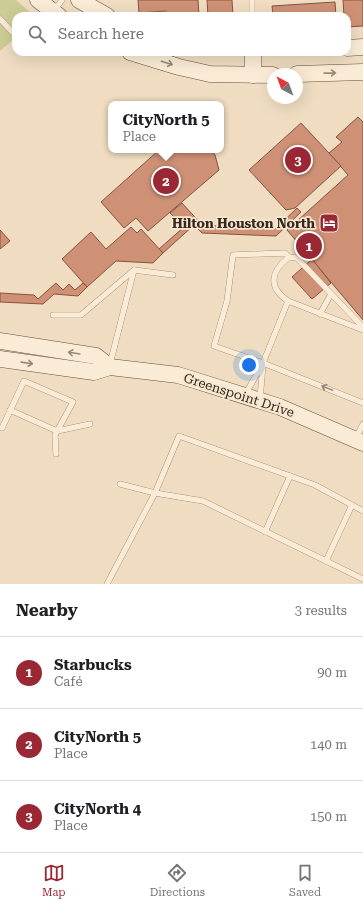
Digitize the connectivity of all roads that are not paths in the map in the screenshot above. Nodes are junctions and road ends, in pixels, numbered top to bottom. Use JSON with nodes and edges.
{"nodes":[{"id":1,"x":38,"y":0,"type":"edge"},
{"id":2,"x":79,"y":0,"type":"edge"},
{"id":3,"x":252,"y":0,"type":"edge"},
{"id":4,"x":56,"y":11,"type":"edge"},
{"id":5,"x":100,"y":12,"type":"edge"},
{"id":6,"x":252,"y":12,"type":"edge"},
{"id":7,"x":0,"y":19,"type":"edge"},
{"id":8,"x":12,"y":32,"type":"edge"},
{"id":9,"x":363,"y":47,"type":"edge"},
{"id":10,"x":351,"y":48,"type":"edge"},
{"id":11,"x":143,"y":56,"type":"edge"},
{"id":12,"x":253,"y":56,"type":"edge"},
{"id":13,"x":363,"y":72,"type":"edge"},
{"id":14,"x":267,"y":74,"type":"edge"},
{"id":15,"x":303,"y":74,"type":"edge"},
{"id":16,"x":253,"y":75,"type":"junction"},
{"id":17,"x":289,"y":257,"type":"junction"},
{"id":18,"x":134,"y":270,"type":"junction"},
{"id":19,"x":173,"y":275,"type":"dead end"},
{"id":20,"x":331,"y":294,"type":"junction"},
{"id":21,"x":288,"y":301,"type":"junction"},
{"id":22,"x":320,"y":314,"type":"junction"},
{"id":23,"x":53,"y":315,"type":"dead end"},
{"id":24,"x":363,"y":326,"type":"edge"},
{"id":25,"x":363,"y":330,"type":"edge"},
{"id":26,"x":0,"y":340,"type":"edge"},
{"id":27,"x":0,"y":359,"type":"edge"},
{"id":28,"x":263,"y":363,"type":"junction"},
{"id":29,"x":110,"y":367,"type":"junction"},
{"id":30,"x":252,"y":397,"type":"junction"},
{"id":31,"x":363,"y":403,"type":"edge"},
{"id":32,"x":10,"y":410,"type":"junction"},
{"id":33,"x":90,"y":424,"type":"dead end"},
{"id":34,"x":363,"y":424,"type":"edge"},
{"id":35,"x":2,"y":428,"type":"dead end"},
{"id":36,"x":57,"y":430,"type":"junction"},
{"id":37,"x":359,"y":441,"type":"edge"},
{"id":38,"x":56,"y":454,"type":"dead end"},
{"id":39,"x":290,"y":476,"type":"junction"},
{"id":40,"x":120,"y":484,"type":"dead end"},
{"id":41,"x":155,"y":493,"type":"junction"},
{"id":42,"x":352,"y":505,"type":"junction"},
{"id":43,"x":363,"y":511,"type":"edge"},
{"id":44,"x":265,"y":532,"type":"junction"},
{"id":45,"x":326,"y":562,"type":"junction"},
{"id":46,"x":363,"y":579,"type":"edge"},
{"id":47,"x":107,"y":584,"type":"edge"}],
"edges":[{"from":1,"to":4,"type":"street"},
{"from":2,"to":5,"type":"street"},
{"from":3,"to":6,"type":"lane"},
{"from":7,"to":8,"type":"lane"},
{"from":9,"to":10,"type":"street"},
{"from":11,"to":16,"type":"street","one_way":true},
{"from":12,"to":16,"type":"street"},
{"from":15,"to":13,"type":"street","one_way":true},
{"from":14,"to":16,"type":"street"},
{"from":17,"to":20,"type":"lane"},
{"from":17,"to":21,"type":"lane"},
{"from":17,"to":28,"type":"lane"},
{"from":18,"to":19,"type":"lane"},
{"from":18,"to":23,"type":"lane"},
{"from":18,"to":29,"type":"lane"},
{"from":20,"to":22,"type":"lane"},
{"from":20,"to":24,"type":"lane"},
{"from":21,"to":22,"type":"lane"},
{"from":21,"to":28,"type":"lane"},
{"from":22,"to":25,"type":"lane"},
{"from":29,"to":26,"type":"street","name":"Greenspoint Drive","one_way":true},
{"from":27,"to":29,"type":"street","name":"Greenspoint Drive","one_way":true},
{"from":28,"to":30,"type":"lane"},
{"from":28,"to":30,"type":"lane"},
{"from":31,"to":28,"type":"lane","one_way":true},
{"from":29,"to":30,"type":"street","name":"Greenspoint Drive"},
{"from":30,"to":37,"type":"street","name":"Greenspoint Drive"},
{"from":32,"to":35,"type":"lane"},
{"from":32,"to":36,"type":"lane"},
{"from":32,"to":36,"type":"lane"},
{"from":33,"to":36,"type":"lane"},
{"from":34,"to":37,"type":"lane"},
{"from":36,"to":38,"type":"lane"},
{"from":39,"to":41,"type":"lane"},
{"from":39,"to":42,"type":"lane"},
{"from":39,"to":44,"type":"lane"},
{"from":40,"to":41,"type":"lane"},
{"from":41,"to":44,"type":"lane"},
{"from":41,"to":47,"type":"lane"},
{"from":42,"to":43,"type":"lane"},
{"from":42,"to":45,"type":"lane"},
{"from":44,"to":45,"type":"lane"},
{"from":45,"to":46,"type":"lane"}]}
